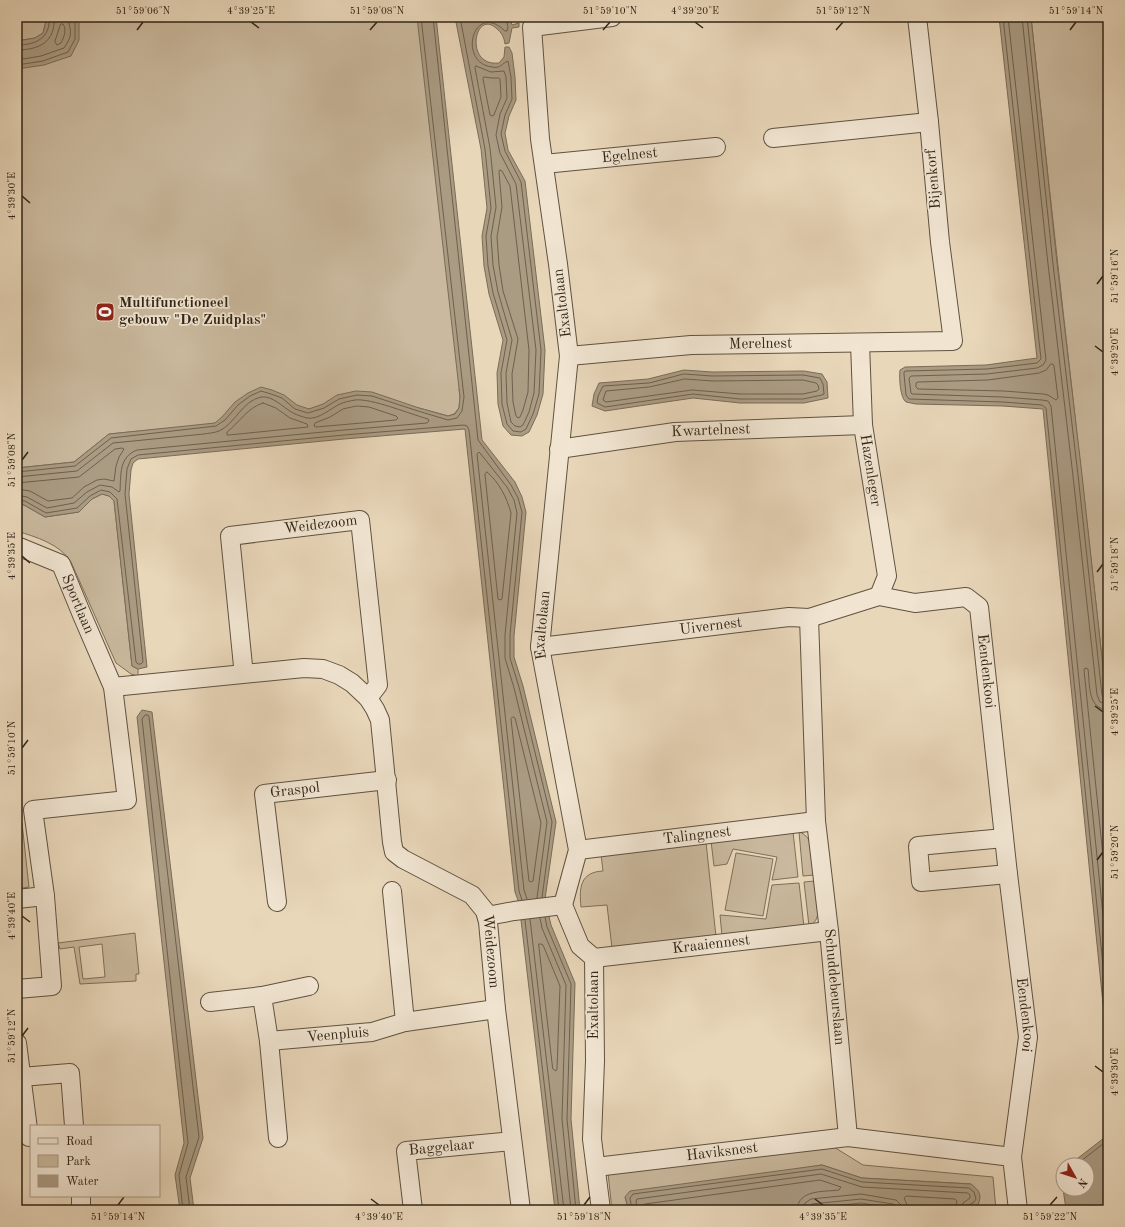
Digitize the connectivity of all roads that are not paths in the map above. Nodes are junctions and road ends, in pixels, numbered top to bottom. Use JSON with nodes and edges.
{"nodes":[{"id":1,"x":612,"y":17,"type":"edge"},
{"id":2,"x":917,"y":17,"type":"edge"},
{"id":3,"x":929,"y":122,"type":"junction"},
{"id":4,"x":773,"y":138,"type":"dead end"},
{"id":5,"x":716,"y":147,"type":"dead end"},
{"id":6,"x":544,"y":164,"type":"junction"},
{"id":7,"x":953,"y":341,"type":"joint"},
{"id":8,"x":860,"y":343,"type":"junction"},
{"id":9,"x":569,"y":356,"type":"junction"},
{"id":10,"x":863,"y":425,"type":"junction"},
{"id":11,"x":559,"y":449,"type":"junction"},
{"id":12,"x":17,"y":546,"type":"edge"},
{"id":13,"x":879,"y":596,"type":"junction"},
{"id":14,"x":809,"y":618,"type":"junction"},
{"id":15,"x":540,"y":647,"type":"junction"},
{"id":16,"x":243,"y":666,"type":"dead end"},
{"id":17,"x":114,"y":687,"type":"junction"},
{"id":18,"x":368,"y":698,"type":"junction"},
{"id":19,"x":386,"y":780,"type":"junction"},
{"id":20,"x":25,"y":811,"type":"edge"},
{"id":21,"x":816,"y":821,"type":"junction"},
{"id":22,"x":1004,"y":838,"type":"junction"},
{"id":23,"x":578,"y":850,"type":"junction"},
{"id":24,"x":1008,"y":874,"type":"junction"},
{"id":25,"x":392,"y":891,"type":"dead end"},
{"id":26,"x":44,"y":896,"type":"junction"},
{"id":27,"x":17,"y":899,"type":"edge"},
{"id":28,"x":277,"y":902,"type":"dead end"},
{"id":29,"x":557,"y":906,"type":"junction"},
{"id":30,"x":487,"y":916,"type":"junction"},
{"id":31,"x":829,"y":931,"type":"junction"},
{"id":32,"x":594,"y":958,"type":"junction"},
{"id":33,"x":309,"y":986,"type":"dead end"},
{"id":34,"x":17,"y":989,"type":"edge"},
{"id":35,"x":262,"y":996,"type":"junction"},
{"id":36,"x":210,"y":1002,"type":"dead end"},
{"id":37,"x":496,"y":1009,"type":"junction"},
{"id":38,"x":405,"y":1022,"type":"junction"},
{"id":39,"x":269,"y":1041,"type":"junction"},
{"id":40,"x":17,"y":1043,"type":"edge"},
{"id":41,"x":21,"y":1077,"type":"junction"},
{"id":42,"x":74,"y":1125,"type":"edge"},
{"id":43,"x":848,"y":1137,"type":"junction"},
{"id":44,"x":26,"y":1138,"type":"edge"},
{"id":45,"x":278,"y":1138,"type":"dead end"},
{"id":46,"x":512,"y":1141,"type":"junction"},
{"id":47,"x":1012,"y":1156,"type":"junction"},
{"id":48,"x":596,"y":1167,"type":"junction"},
{"id":49,"x":81,"y":1197,"type":"edge"},
{"id":50,"x":81,"y":1210,"type":"edge"},
{"id":51,"x":413,"y":1210,"type":"edge"},
{"id":52,"x":521,"y":1210,"type":"edge"},
{"id":53,"x":601,"y":1210,"type":"edge"},
{"id":54,"x":1018,"y":1210,"type":"edge"}],
"edges":[{"from":1,"to":6,"type":"street","name":"Exaltolaan"},
{"from":2,"to":3,"type":"street","name":"Bijenkorf"},
{"from":3,"to":4,"type":"street"},
{"from":3,"to":7,"type":"street","name":"Bijenkorf"},
{"from":5,"to":6,"type":"street","name":"Egelnest"},
{"from":6,"to":9,"type":"street","name":"Exaltolaan"},
{"from":7,"to":8,"type":"street","name":"Merelnest"},
{"from":8,"to":9,"type":"street","name":"Merelnest"},
{"from":8,"to":10,"type":"street","name":"Hazenleger"},
{"from":9,"to":11,"type":"street","name":"Exaltolaan"},
{"from":10,"to":11,"type":"street","name":"Kwartelnest"},
{"from":10,"to":13,"type":"street","name":"Hazenleger"},
{"from":11,"to":15,"type":"street","name":"Exaltolaan"},
{"from":12,"to":17,"type":"street","name":"Sportlaan"},
{"from":13,"to":14,"type":"street","name":"Uivernest"},
{"from":13,"to":22,"type":"street","name":"Eendenkooi"},
{"from":14,"to":15,"type":"street","name":"Uivernest"},
{"from":14,"to":21,"type":"street","name":"Schuddebeurslaan"},
{"from":15,"to":23,"type":"street","name":"Exaltolaan"},
{"from":16,"to":18,"type":"street","name":"Weidezoom"},
{"from":17,"to":18,"type":"street","name":"Weidezoom"},
{"from":17,"to":20,"type":"street","name":"Sportlaan"},
{"from":18,"to":19,"type":"street","name":"Weidezoom"},
{"from":19,"to":28,"type":"street","name":"Graspol"},
{"from":19,"to":30,"type":"street","name":"Weidezoom"},
{"from":20,"to":26,"type":"street"},
{"from":21,"to":23,"type":"street","name":"Talingnest"},
{"from":21,"to":31,"type":"street","name":"Schuddebeurslaan"},
{"from":22,"to":24,"type":"street","name":"Eendenkooi"},
{"from":22,"to":24,"type":"street"},
{"from":23,"to":29,"type":"street","name":"Exaltolaan"},
{"from":24,"to":47,"type":"street","name":"Eendenkooi"},
{"from":25,"to":38,"type":"street"},
{"from":26,"to":27,"type":"street"},
{"from":26,"to":34,"type":"street"},
{"from":29,"to":30,"type":"street"},
{"from":29,"to":32,"type":"street","name":"Exaltolaan"},
{"from":30,"to":37,"type":"street","name":"Weidezoom"},
{"from":31,"to":32,"type":"street","name":"Kraaiennest"},
{"from":31,"to":43,"type":"street","name":"Schuddebeurslaan"},
{"from":32,"to":48,"type":"street","name":"Exaltolaan"},
{"from":33,"to":35,"type":"street"},
{"from":35,"to":36,"type":"street"},
{"from":35,"to":39,"type":"street"},
{"from":37,"to":38,"type":"street","name":"Veenpluis"},
{"from":37,"to":46,"type":"street","name":"Weidezoom"},
{"from":38,"to":39,"type":"street","name":"Veenpluis"},
{"from":39,"to":45,"type":"street"},
{"from":40,"to":41,"type":"street"},
{"from":41,"to":42,"type":"street"},
{"from":41,"to":44,"type":"street"},
{"from":43,"to":47,"type":"street"},
{"from":43,"to":48,"type":"street","name":"Haviksnest"},
{"from":46,"to":51,"type":"street","name":"Baggelaar"},
{"from":46,"to":52,"type":"street","name":"Weidezoom"},
{"from":47,"to":54,"type":"street"},
{"from":48,"to":53,"type":"street","name":"Exaltolaan"},
{"from":49,"to":50,"type":"street"}]}
